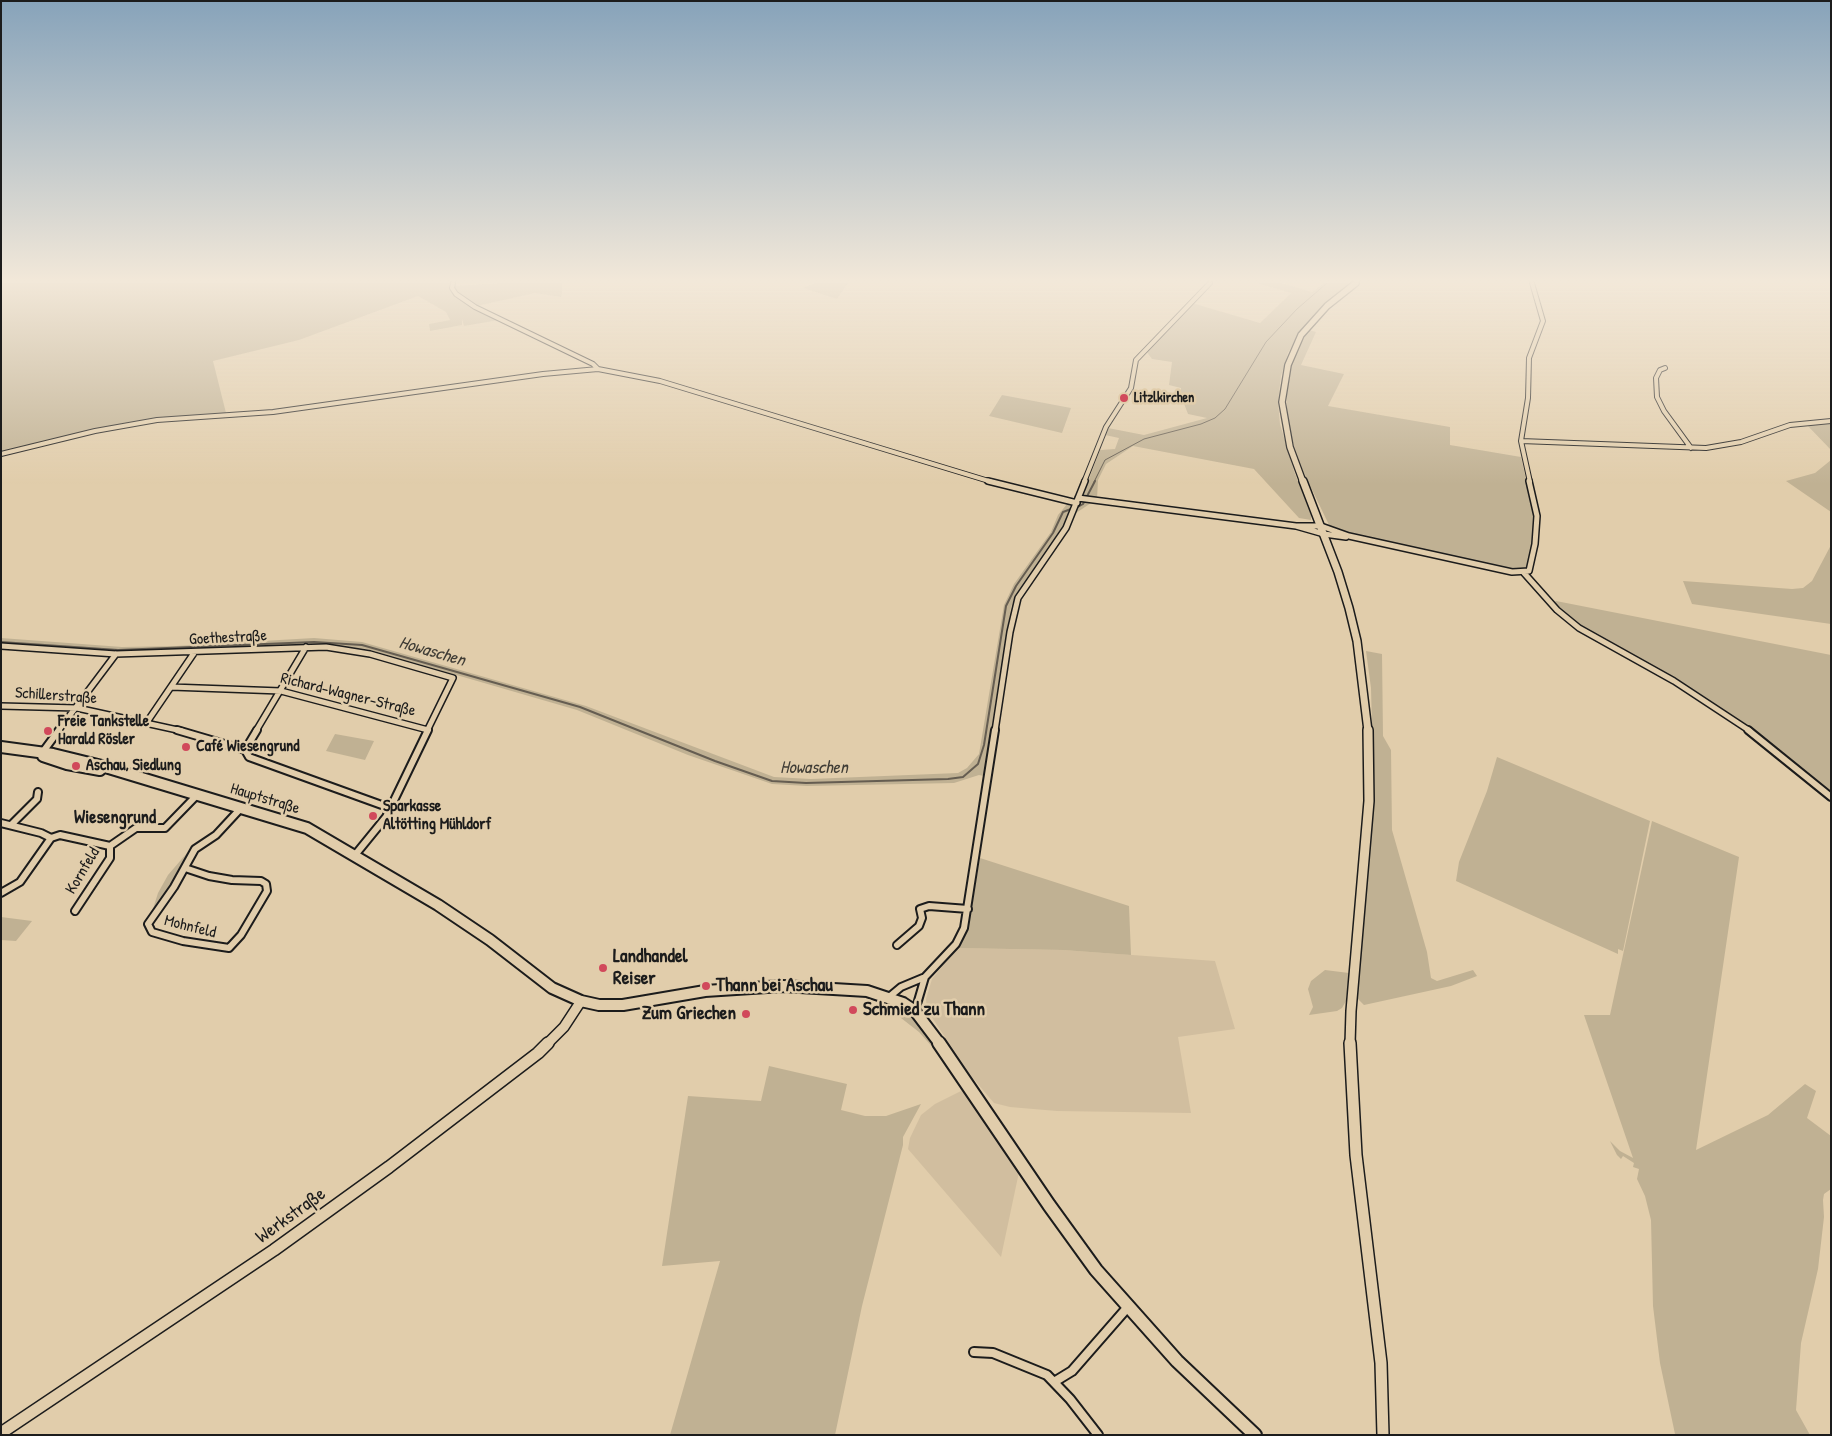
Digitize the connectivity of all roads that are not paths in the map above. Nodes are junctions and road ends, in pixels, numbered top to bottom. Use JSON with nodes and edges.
{"nodes":[{"id":1,"x":565,"y":350,"type":"edge"},
{"id":2,"x":1146,"y":350,"type":"edge"},
{"id":3,"x":1295,"y":350,"type":"edge"},
{"id":4,"x":1531,"y":350,"type":"edge"},
{"id":5,"x":1665,"y":368,"type":"dead end"},
{"id":6,"x":598,"y":369,"type":"junction"},
{"id":7,"x":1831,"y":421,"type":"edge"},
{"id":8,"x":1521,"y":441,"type":"junction"},
{"id":9,"x":1691,"y":448,"type":"junction"},
{"id":10,"x":1,"y":454,"type":"edge"},
{"id":11,"x":1078,"y":501,"type":"junction"},
{"id":12,"x":1323,"y":530,"type":"junction"},
{"id":13,"x":1524,"y":573,"type":"junction"},
{"id":14,"x":1,"y":646,"type":"edge"},
{"id":15,"x":306,"y":647,"type":"junction"},
{"id":16,"x":194,"y":652,"type":"junction"},
{"id":17,"x":116,"y":654,"type":"junction"},
{"id":18,"x":171,"y":687,"type":"junction"},
{"id":19,"x":281,"y":691,"type":"junction"},
{"id":20,"x":1,"y":706,"type":"edge"},
{"id":21,"x":77,"y":708,"type":"junction"},
{"id":22,"x":147,"y":722,"type":"junction"},
{"id":23,"x":428,"y":730,"type":"junction"},
{"id":24,"x":1,"y":747,"type":"edge"},
{"id":25,"x":245,"y":750,"type":"junction"},
{"id":26,"x":40,"y":754,"type":"junction"},
{"id":27,"x":38,"y":792,"type":"dead end"},
{"id":28,"x":198,"y":794,"type":"junction"},
{"id":29,"x":1831,"y":797,"type":"edge"},
{"id":30,"x":241,"y":808,"type":"junction"},
{"id":31,"x":390,"y":808,"type":"junction"},
{"id":32,"x":1,"y":823,"type":"edge"},
{"id":33,"x":12,"y":825,"type":"junction"},
{"id":34,"x":51,"y":838,"type":"junction"},
{"id":35,"x":110,"y":846,"type":"junction"},
{"id":36,"x":355,"y":855,"type":"junction"},
{"id":37,"x":186,"y":868,"type":"junction"},
{"id":38,"x":1,"y":893,"type":"edge"},
{"id":39,"x":968,"y":909,"type":"junction"},
{"id":40,"x":75,"y":911,"type":"dead end"},
{"id":41,"x":897,"y":945,"type":"dead end"},
{"id":42,"x":925,"y":977,"type":"junction"},
{"id":43,"x":889,"y":997,"type":"junction"},
{"id":44,"x":581,"y":1002,"type":"junction"},
{"id":45,"x":915,"y":1011,"type":"junction"},
{"id":46,"x":1127,"y":1308,"type":"junction"},
{"id":47,"x":974,"y":1352,"type":"dead end"},
{"id":48,"x":1054,"y":1382,"type":"junction"},
{"id":49,"x":1,"y":1433,"type":"edge"},
{"id":50,"x":1098,"y":1435,"type":"edge"},
{"id":51,"x":1255,"y":1435,"type":"edge"},
{"id":52,"x":1383,"y":1435,"type":"edge"}],
"edges":[{"from":1,"to":6,"type":"street"},
{"from":2,"to":11,"type":"street"},
{"from":3,"to":12,"type":"street"},
{"from":4,"to":8,"type":"street"},
{"from":5,"to":9,"type":"street"},
{"from":6,"to":10,"type":"street"},
{"from":6,"to":11,"type":"street"},
{"from":7,"to":9,"type":"street"},
{"from":8,"to":9,"type":"street"},
{"from":8,"to":13,"type":"street"},
{"from":11,"to":12,"type":"street"},
{"from":11,"to":39,"type":"street"},
{"from":12,"to":13,"type":"street"},
{"from":12,"to":52,"type":"street"},
{"from":13,"to":29,"type":"street"},
{"from":14,"to":17,"type":"street","name":"Goethestraße"},
{"from":15,"to":16,"type":"street","name":"Goethestraße"},
{"from":15,"to":19,"type":"street"},
{"from":15,"to":23,"type":"street","name":"Goethestraße"},
{"from":16,"to":17,"type":"street","name":"Goethestraße"},
{"from":16,"to":18,"type":"street"},
{"from":17,"to":21,"type":"street"},
{"from":18,"to":19,"type":"street","name":"Richard-Wagner-Straße"},
{"from":18,"to":22,"type":"street"},
{"from":19,"to":23,"type":"street","name":"Richard-Wagner-Straße"},
{"from":19,"to":25,"type":"street"},
{"from":20,"to":21,"type":"street","name":"Schillerstraße"},
{"from":21,"to":22,"type":"street","name":"Schillerstraße"},
{"from":21,"to":26,"type":"street"},
{"from":22,"to":25,"type":"street","name":"Schillerstraße"},
{"from":23,"to":31,"type":"street"},
{"from":24,"to":26,"type":"main road","name":"Hauptstraße"},
{"from":25,"to":31,"type":"street","name":"Schillerstraße"},
{"from":26,"to":28,"type":"main road","name":"Hauptstraße"},
{"from":27,"to":33,"type":"street"},
{"from":28,"to":30,"type":"main road","name":"Hauptstraße"},
{"from":28,"to":35,"type":"street","name":"Kornfeld"},
{"from":30,"to":36,"type":"main road","name":"Hauptstraße"},
{"from":30,"to":37,"type":"street","name":"Mohnfeld"},
{"from":31,"to":36,"type":"street"},
{"from":32,"to":33,"type":"street","name":"Kornfeld"},
{"from":33,"to":34,"type":"street","name":"Kornfeld"},
{"from":34,"to":35,"type":"street","name":"Kornfeld"},
{"from":34,"to":38,"type":"street"},
{"from":35,"to":40,"type":"street","name":"Kornfeld"},
{"from":36,"to":44,"type":"main road","name":"Hauptstraße"},
{"from":37,"to":37,"type":"street","name":"Mohnfeld"},
{"from":39,"to":41,"type":"street"},
{"from":39,"to":42,"type":"street"},
{"from":42,"to":43,"type":"street"},
{"from":42,"to":45,"type":"street"},
{"from":43,"to":44,"type":"main road","name":"Hauptstraße"},
{"from":43,"to":45,"type":"main road","name":"Hauptstraße"},
{"from":44,"to":49,"type":"street","name":"Werkstraße"},
{"from":45,"to":46,"type":"main road"},
{"from":46,"to":48,"type":"street"},
{"from":46,"to":51,"type":"main road"},
{"from":47,"to":48,"type":"street"},
{"from":48,"to":50,"type":"street"}]}
